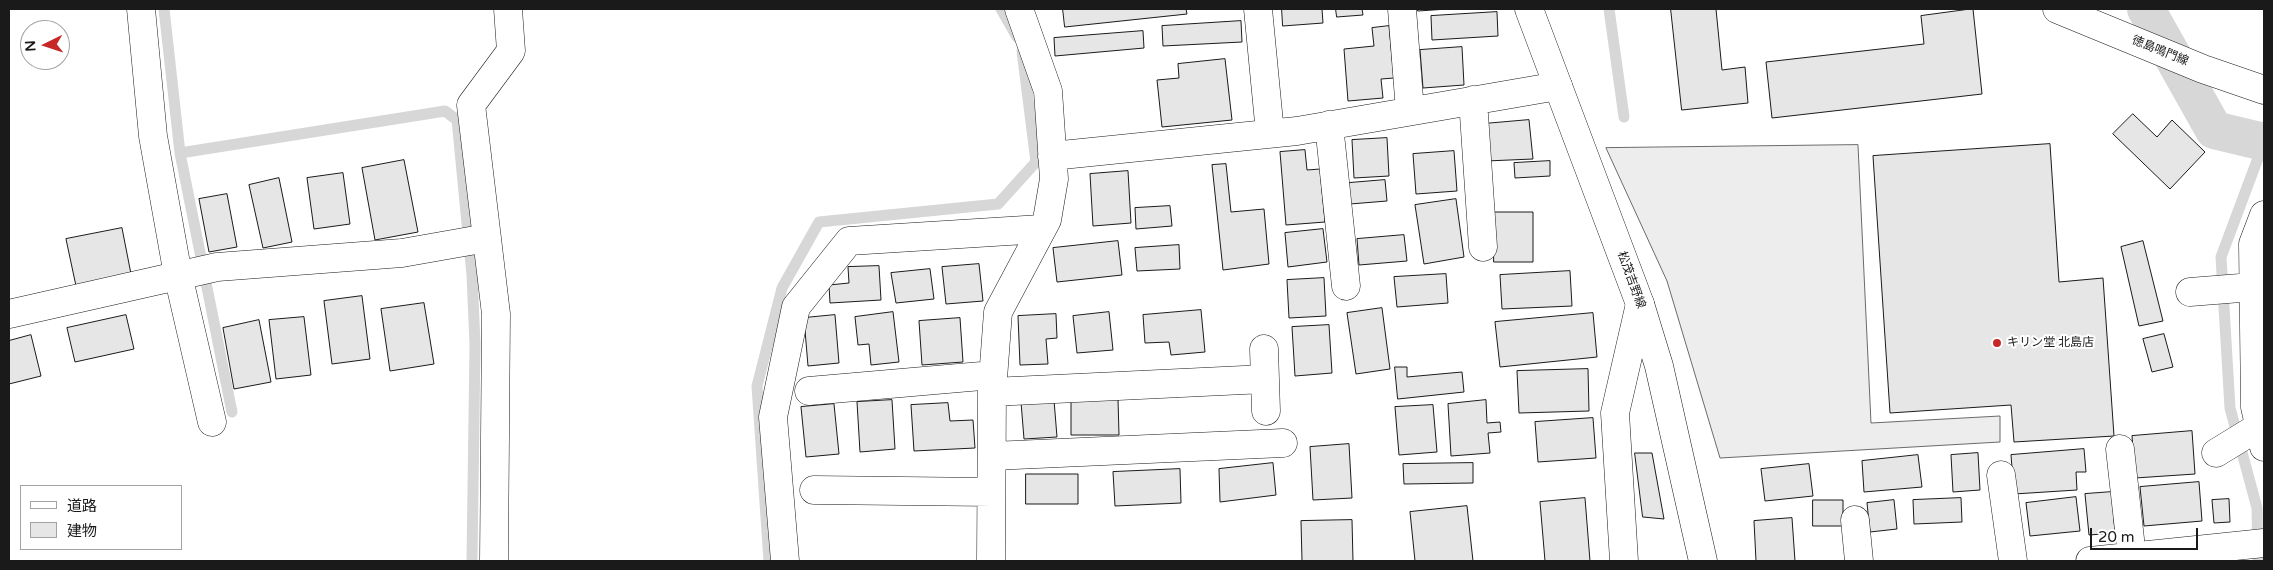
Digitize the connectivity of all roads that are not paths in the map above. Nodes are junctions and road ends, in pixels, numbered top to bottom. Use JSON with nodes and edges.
{"nodes":[{"id":1,"x":140,"y":9,"type":"edge"},
{"id":2,"x":508,"y":9,"type":"edge"},
{"id":3,"x":1020,"y":9,"type":"edge"},
{"id":4,"x":1258,"y":9,"type":"edge"},
{"id":5,"x":1402,"y":9,"type":"edge"},
{"id":6,"x":1529,"y":9,"type":"edge"},
{"id":7,"x":2057,"y":9,"type":"edge"},
{"id":8,"x":1558,"y":86,"type":"junction"},
{"id":9,"x":2264,"y":90,"type":"edge"},
{"id":10,"x":1473,"y":100,"type":"junction"},
{"id":11,"x":1410,"y":111,"type":"junction"},
{"id":12,"x":1329,"y":125,"type":"junction"},
{"id":13,"x":1270,"y":134,"type":"junction"},
{"id":14,"x":1052,"y":156,"type":"junction"},
{"id":15,"x":2264,"y":215,"type":"edge"},
{"id":16,"x":1041,"y":229,"type":"junction"},
{"id":17,"x":487,"y":238,"type":"junction"},
{"id":18,"x":1483,"y":247,"type":"dead end"},
{"id":19,"x":178,"y":275,"type":"junction"},
{"id":20,"x":1346,"y":286,"type":"dead end"},
{"id":21,"x":2254,"y":287,"type":"junction"},
{"id":22,"x":2190,"y":292,"type":"dead end"},
{"id":23,"x":1640,"y":304,"type":"junction"},
{"id":24,"x":9,"y":314,"type":"edge"},
{"id":25,"x":1264,"y":349,"type":"dead end"},
{"id":26,"x":1265,"y":379,"type":"junction"},
{"id":27,"x":993,"y":383,"type":"junction"},
{"id":28,"x":809,"y":391,"type":"dead end"},
{"id":29,"x":1266,"y":411,"type":"dead end"},
{"id":30,"x":212,"y":422,"type":"dead end"},
{"id":31,"x":2262,"y":437,"type":"edge"},
{"id":32,"x":1283,"y":443,"type":"dead end"},
{"id":33,"x":2120,"y":449,"type":"dead end"},
{"id":34,"x":2216,"y":453,"type":"dead end"},
{"id":35,"x":992,"y":456,"type":"junction"},
{"id":36,"x":2001,"y":475,"type":"dead end"},
{"id":37,"x":814,"y":490,"type":"dead end"},
{"id":38,"x":991,"y":492,"type":"junction"},
{"id":39,"x":1855,"y":520,"type":"dead end"},
{"id":40,"x":2264,"y":543,"type":"edge"},
{"id":41,"x":2132,"y":557,"type":"junction"},
{"id":42,"x":494,"y":561,"type":"edge"},
{"id":43,"x":785,"y":561,"type":"edge"},
{"id":44,"x":991,"y":561,"type":"edge"},
{"id":45,"x":1624,"y":561,"type":"edge"},
{"id":46,"x":1703,"y":561,"type":"edge"},
{"id":47,"x":1859,"y":561,"type":"edge"},
{"id":48,"x":2013,"y":561,"type":"edge"},
{"id":49,"x":2090,"y":561,"type":"edge"}],
"edges":[{"from":1,"to":19,"type":"street"},
{"from":2,"to":17,"type":"street"},
{"from":3,"to":14,"type":"street"},
{"from":4,"to":13,"type":"street"},
{"from":5,"to":11,"type":"street"},
{"from":6,"to":8,"type":"street","name":"松茂吉野線"},
{"from":7,"to":9,"type":"street","name":"徳島鳴門線"},
{"from":8,"to":10,"type":"street"},
{"from":8,"to":23,"type":"street","name":"松茂吉野線"},
{"from":10,"to":11,"type":"street"},
{"from":10,"to":18,"type":"street"},
{"from":11,"to":12,"type":"street"},
{"from":12,"to":13,"type":"street"},
{"from":12,"to":20,"type":"street"},
{"from":13,"to":14,"type":"street"},
{"from":14,"to":16,"type":"street"},
{"from":15,"to":21,"type":"street"},
{"from":16,"to":27,"type":"street"},
{"from":16,"to":43,"type":"street"},
{"from":17,"to":19,"type":"street"},
{"from":17,"to":42,"type":"street"},
{"from":19,"to":24,"type":"street"},
{"from":19,"to":30,"type":"street"},
{"from":21,"to":22,"type":"street"},
{"from":21,"to":31,"type":"street"},
{"from":23,"to":45,"type":"street"},
{"from":23,"to":46,"type":"street","name":"松茂吉野線"},
{"from":25,"to":26,"type":"street"},
{"from":26,"to":27,"type":"street"},
{"from":26,"to":29,"type":"street"},
{"from":27,"to":28,"type":"street"},
{"from":27,"to":35,"type":"street"},
{"from":31,"to":34,"type":"street"},
{"from":32,"to":35,"type":"street"},
{"from":33,"to":41,"type":"street"},
{"from":35,"to":38,"type":"street"},
{"from":36,"to":48,"type":"street"},
{"from":37,"to":38,"type":"street"},
{"from":38,"to":44,"type":"street"},
{"from":39,"to":47,"type":"street"},
{"from":40,"to":41,"type":"street"},
{"from":41,"to":49,"type":"street"}]}
